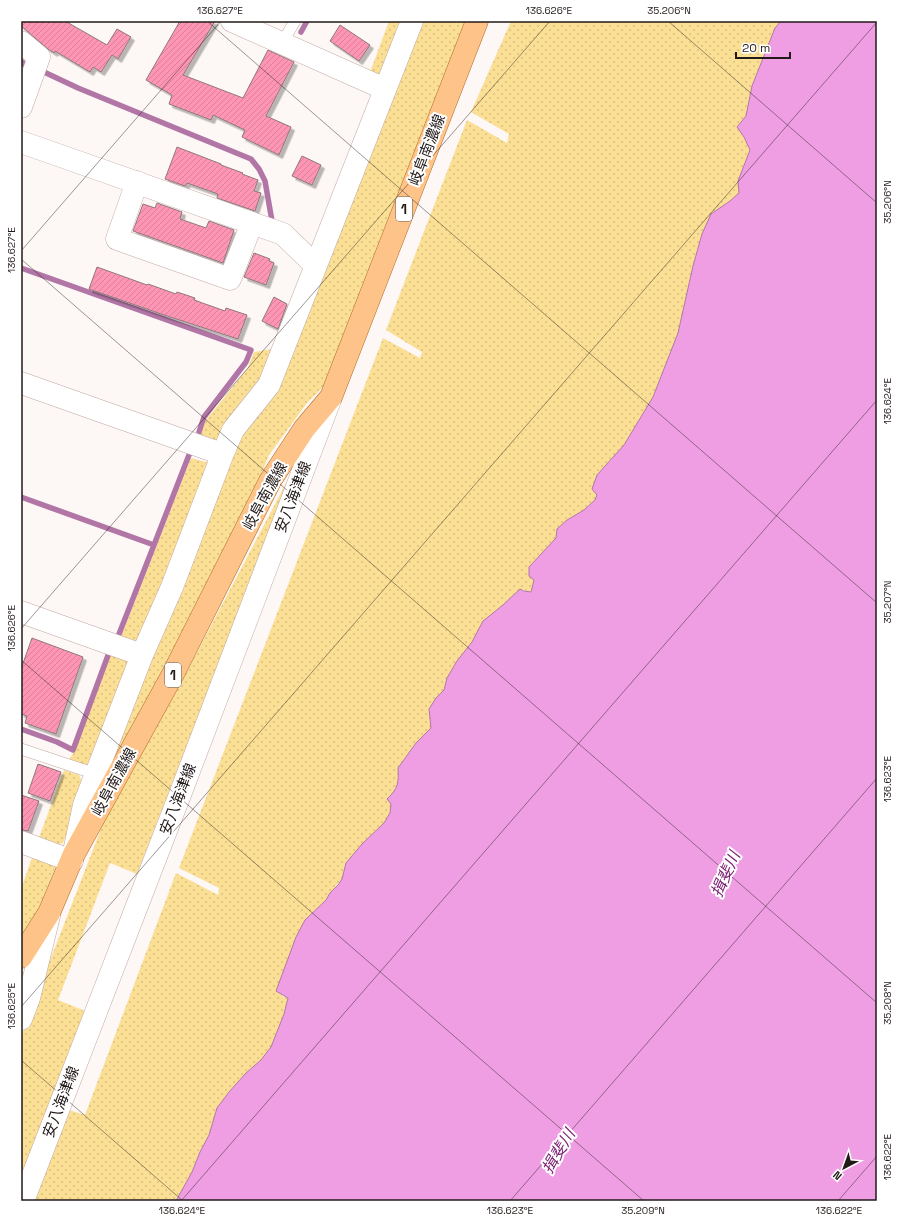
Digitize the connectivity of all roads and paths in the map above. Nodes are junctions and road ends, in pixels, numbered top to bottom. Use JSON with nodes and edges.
{"nodes":[{"id":1,"x":232,"y":21,"type":"edge"},
{"id":2,"x":295,"y":21,"type":"edge"},
{"id":3,"x":412,"y":21,"type":"edge"},
{"id":4,"x":477,"y":21,"type":"edge"},
{"id":5,"x":21,"y":42,"type":"edge"},
{"id":6,"x":282,"y":43,"type":"junction"},
{"id":7,"x":385,"y":89,"type":"junction"},
{"id":8,"x":21,"y":107,"type":"edge"},
{"id":9,"x":21,"y":142,"type":"edge"},
{"id":10,"x":137,"y":182,"type":"junction"},
{"id":11,"x":252,"y":223,"type":"junction"},
{"id":12,"x":316,"y":266,"type":"junction"},
{"id":13,"x":21,"y":383,"type":"edge"},
{"id":14,"x":331,"y":397,"type":"junction"},
{"id":15,"x":222,"y":454,"type":"junction"},
{"id":16,"x":21,"y":612,"type":"edge"},
{"id":17,"x":142,"y":655,"type":"junction"},
{"id":18,"x":21,"y":749,"type":"edge"},
{"id":19,"x":96,"y":774,"type":"junction"},
{"id":20,"x":21,"y":842,"type":"edge"},
{"id":21,"x":73,"y":858,"type":"junction"},
{"id":22,"x":49,"y":913,"type":"junction"},
{"id":23,"x":21,"y":957,"type":"edge"},
{"id":24,"x":21,"y":1019,"type":"edge"},
{"id":25,"x":22,"y":1201,"type":"edge"}],
"edges":[{"from":1,"to":6,"type":"street"},
{"from":2,"to":6,"type":"lane"},
{"from":3,"to":7,"type":"street"},
{"from":4,"to":14,"type":"main road","name":"岐阜南濃線","number":"1"},
{"from":5,"to":8,"type":"street"},
{"from":6,"to":7,"type":"street"},
{"from":7,"to":12,"type":"street"},
{"from":9,"to":10,"type":"street"},
{"from":10,"to":11,"type":"street"},
{"from":10,"to":11,"type":"street"},
{"from":11,"to":12,"type":"street"},
{"from":12,"to":15,"type":"street"},
{"from":13,"to":15,"type":"street"},
{"from":14,"to":21,"type":"main road","name":"岐阜南濃線","number":"1"},
{"from":14,"to":25,"type":"street","name":"安八海津線"},
{"from":15,"to":17,"type":"street"},
{"from":16,"to":17,"type":"street"},
{"from":17,"to":19,"type":"street"},
{"from":18,"to":19,"type":"lane"},
{"from":19,"to":21,"type":"street"},
{"from":20,"to":21,"type":"street"},
{"from":21,"to":22,"type":"main road","name":"岐阜南濃線","number":"1"},
{"from":22,"to":23,"type":"main road","name":"岐阜南濃線","number":"1"},
{"from":22,"to":24,"type":"street"}]}
